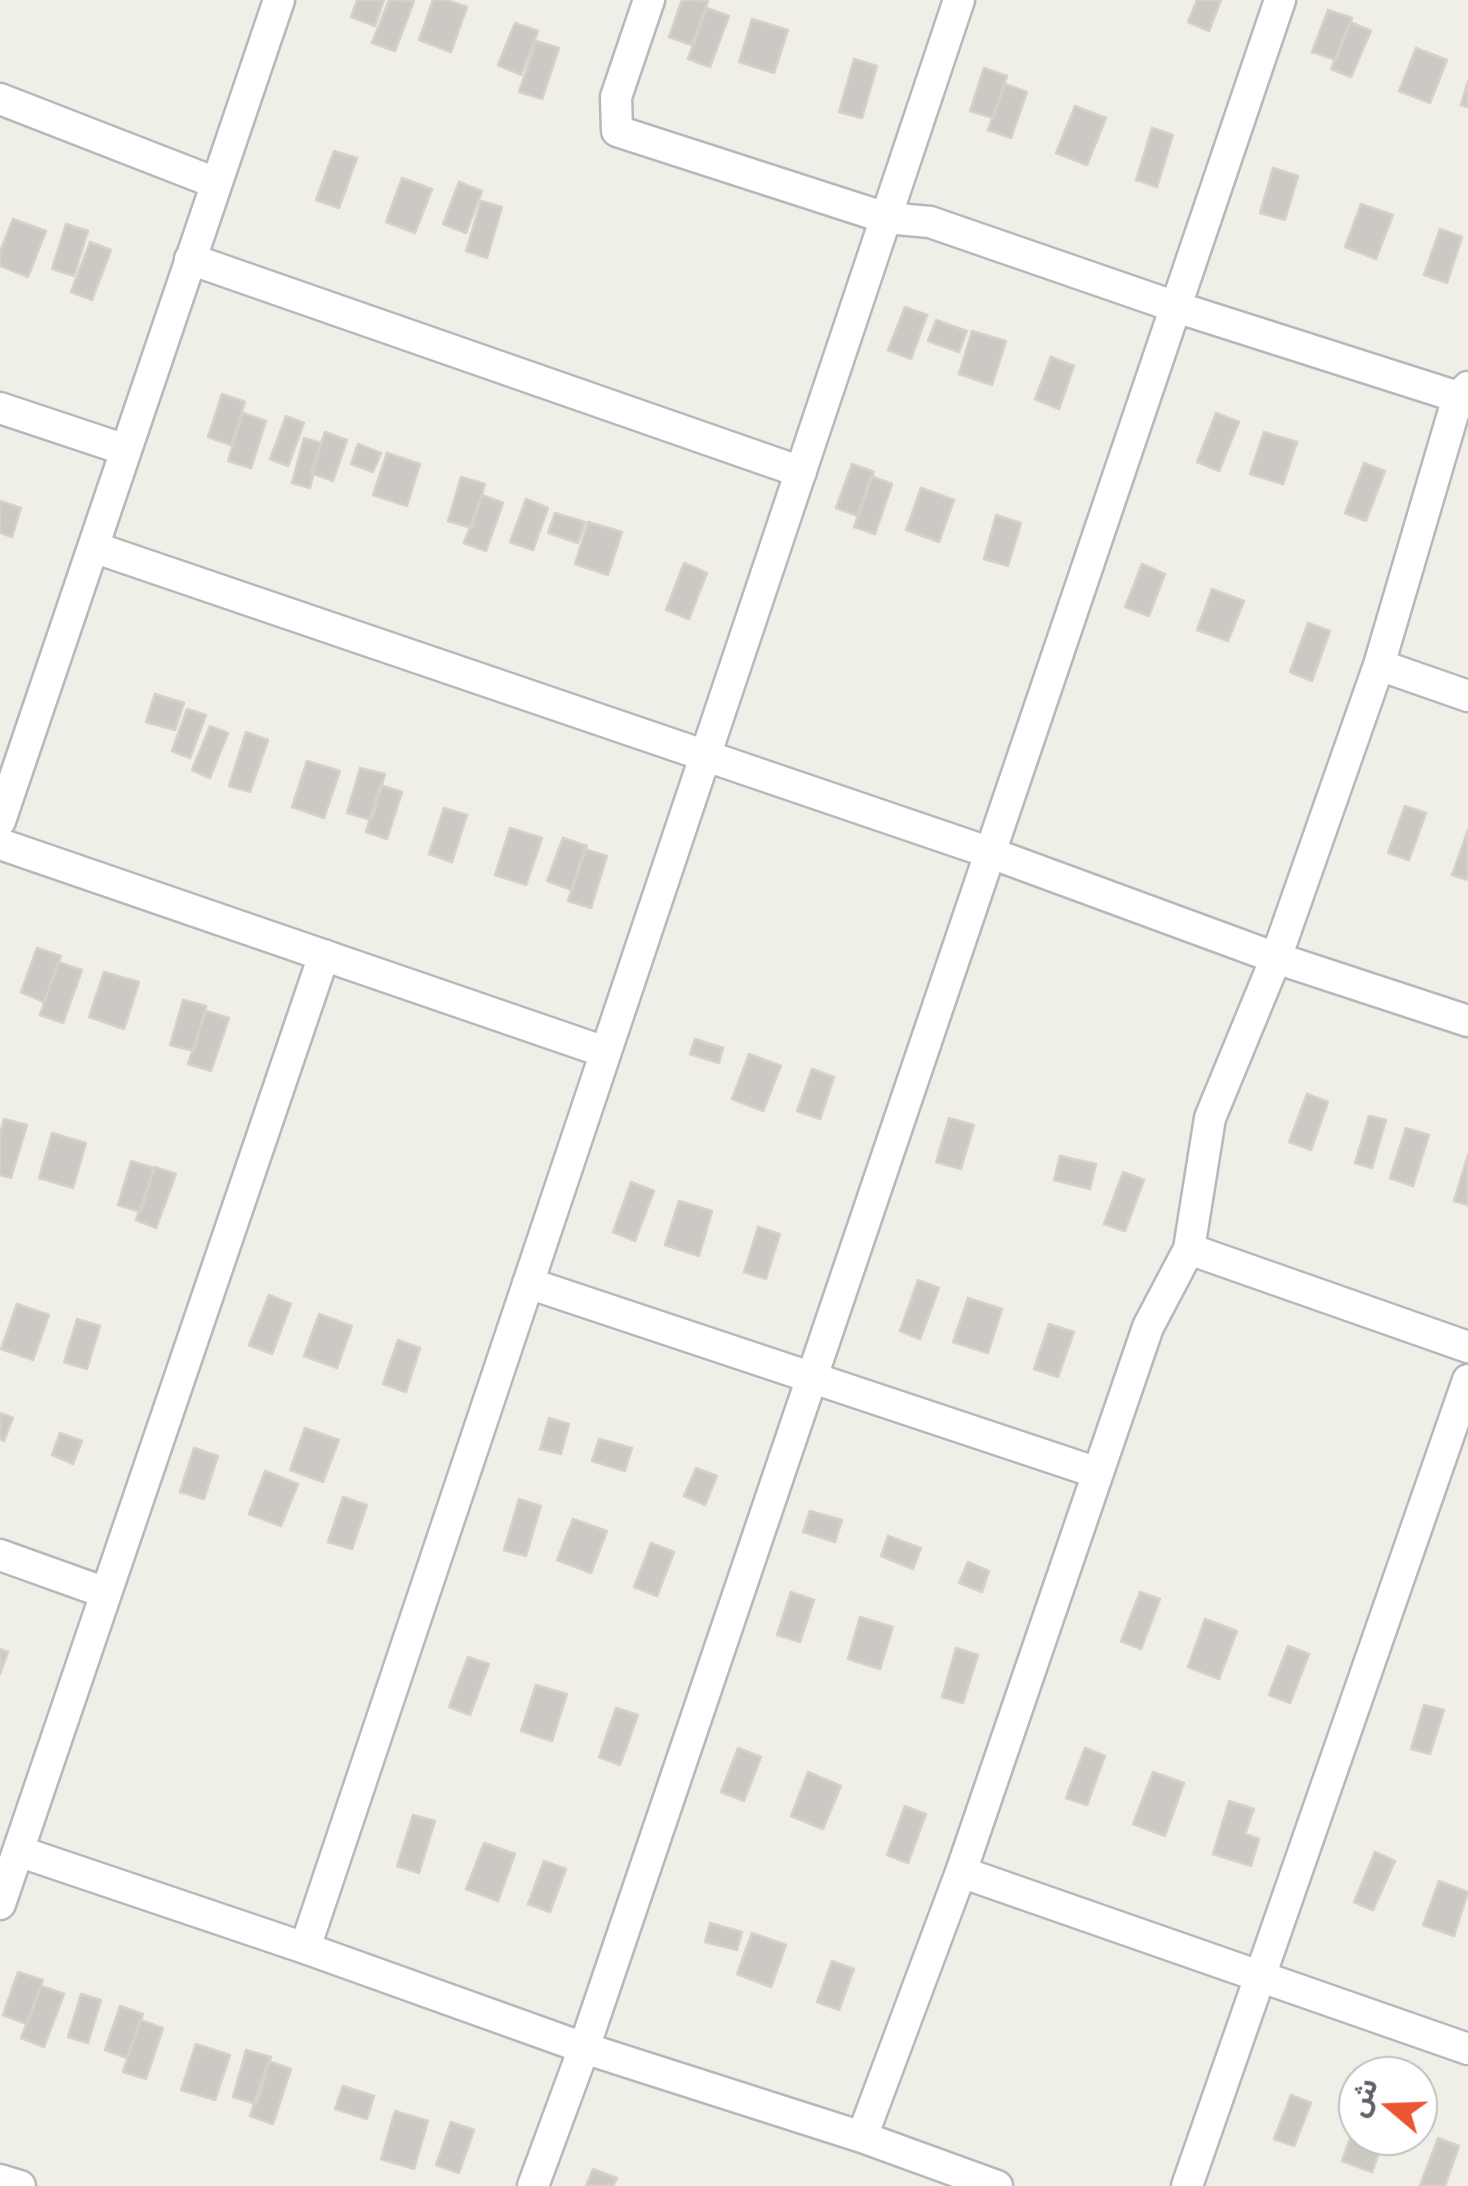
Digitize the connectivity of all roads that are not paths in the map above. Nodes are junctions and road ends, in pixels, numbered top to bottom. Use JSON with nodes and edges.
{"nodes":[{"id":1,"x":278,"y":0,"type":"edge"},
{"id":2,"x":650,"y":0,"type":"edge"},
{"id":3,"x":959,"y":0,"type":"edge"},
{"id":4,"x":1280,"y":0,"type":"edge"},
{"id":5,"x":0,"y":99,"type":"edge"},
{"id":6,"x":216,"y":183,"type":"junction"},
{"id":7,"x":886,"y":218,"type":"junction"},
{"id":8,"x":190,"y":259,"type":"junction"},
{"id":9,"x":1176,"y":307,"type":"junction"},
{"id":10,"x":1463,"y":392,"type":"edge"},
{"id":11,"x":0,"y":408,"type":"edge"},
{"id":12,"x":126,"y":450,"type":"junction"},
{"id":13,"x":801,"y":472,"type":"junction"},
{"id":14,"x":93,"y":548,"type":"junction"},
{"id":15,"x":1380,"y":665,"type":"junction"},
{"id":16,"x":1468,"y":696,"type":"edge"},
{"id":17,"x":704,"y":758,"type":"junction"},
{"id":18,"x":0,"y":821,"type":"edge"},
{"id":19,"x":0,"y":844,"type":"edge"},
{"id":20,"x":988,"y":852,"type":"junction"},
{"id":21,"x":324,"y":955,"type":"junction"},
{"id":22,"x":1276,"y":958,"type":"junction"},
{"id":23,"x":1468,"y":1021,"type":"edge"},
{"id":24,"x":606,"y":1052,"type":"junction"},
{"id":25,"x":1189,"y":1249,"type":"junction"},
{"id":26,"x":528,"y":1283,"type":"junction"},
{"id":27,"x":1468,"y":1347,"type":"edge"},
{"id":28,"x":812,"y":1377,"type":"junction"},
{"id":29,"x":1468,"y":1380,"type":"edge"},
{"id":30,"x":1098,"y":1473,"type":"junction"},
{"id":31,"x":0,"y":1555,"type":"edge"},
{"id":32,"x":106,"y":1593,"type":"junction"},
{"id":33,"x":18,"y":1851,"type":"junction"},
{"id":34,"x":960,"y":1872,"type":"junction"},
{"id":35,"x":0,"y":1904,"type":"edge"},
{"id":36,"x":305,"y":1948,"type":"junction"},
{"id":37,"x":1260,"y":1976,"type":"junction"},
{"id":38,"x":584,"y":2048,"type":"junction"},
{"id":39,"x":1468,"y":2049,"type":"edge"},
{"id":40,"x":862,"y":2136,"type":"junction"},
{"id":41,"x":0,"y":2180,"type":"edge"},
{"id":42,"x":20,"y":2186,"type":"edge"},
{"id":43,"x":532,"y":2186,"type":"edge"},
{"id":44,"x":997,"y":2186,"type":"edge"},
{"id":45,"x":1188,"y":2186,"type":"edge"}],
"edges":[{"from":1,"to":6,"type":"street"},
{"from":2,"to":7,"type":"street"},
{"from":3,"to":7,"type":"street"},
{"from":4,"to":9,"type":"street"},
{"from":5,"to":6,"type":"street"},
{"from":6,"to":8,"type":"street"},
{"from":7,"to":9,"type":"street"},
{"from":7,"to":13,"type":"street"},
{"from":8,"to":12,"type":"street"},
{"from":8,"to":13,"type":"street"},
{"from":9,"to":10,"type":"street"},
{"from":9,"to":20,"type":"street"},
{"from":10,"to":15,"type":"street"},
{"from":11,"to":12,"type":"street"},
{"from":12,"to":14,"type":"street"},
{"from":13,"to":17,"type":"street"},
{"from":14,"to":17,"type":"street"},
{"from":14,"to":18,"type":"street"},
{"from":15,"to":16,"type":"street"},
{"from":15,"to":22,"type":"street"},
{"from":17,"to":20,"type":"street"},
{"from":17,"to":24,"type":"street"},
{"from":19,"to":21,"type":"street"},
{"from":20,"to":22,"type":"street"},
{"from":20,"to":28,"type":"street"},
{"from":21,"to":24,"type":"street"},
{"from":21,"to":32,"type":"street"},
{"from":22,"to":23,"type":"street"},
{"from":22,"to":25,"type":"street"},
{"from":24,"to":26,"type":"street"},
{"from":25,"to":27,"type":"street"},
{"from":25,"to":30,"type":"street"},
{"from":26,"to":28,"type":"street"},
{"from":26,"to":36,"type":"street"},
{"from":28,"to":30,"type":"street"},
{"from":28,"to":38,"type":"street"},
{"from":29,"to":37,"type":"street"},
{"from":30,"to":34,"type":"street"},
{"from":31,"to":32,"type":"street"},
{"from":32,"to":33,"type":"street"},
{"from":33,"to":35,"type":"street"},
{"from":33,"to":36,"type":"street"},
{"from":34,"to":37,"type":"street"},
{"from":34,"to":40,"type":"street"},
{"from":36,"to":38,"type":"street"},
{"from":37,"to":39,"type":"street"},
{"from":37,"to":45,"type":"street"},
{"from":38,"to":40,"type":"street"},
{"from":38,"to":43,"type":"street"},
{"from":40,"to":44,"type":"street"},
{"from":41,"to":42,"type":"street"}]}
